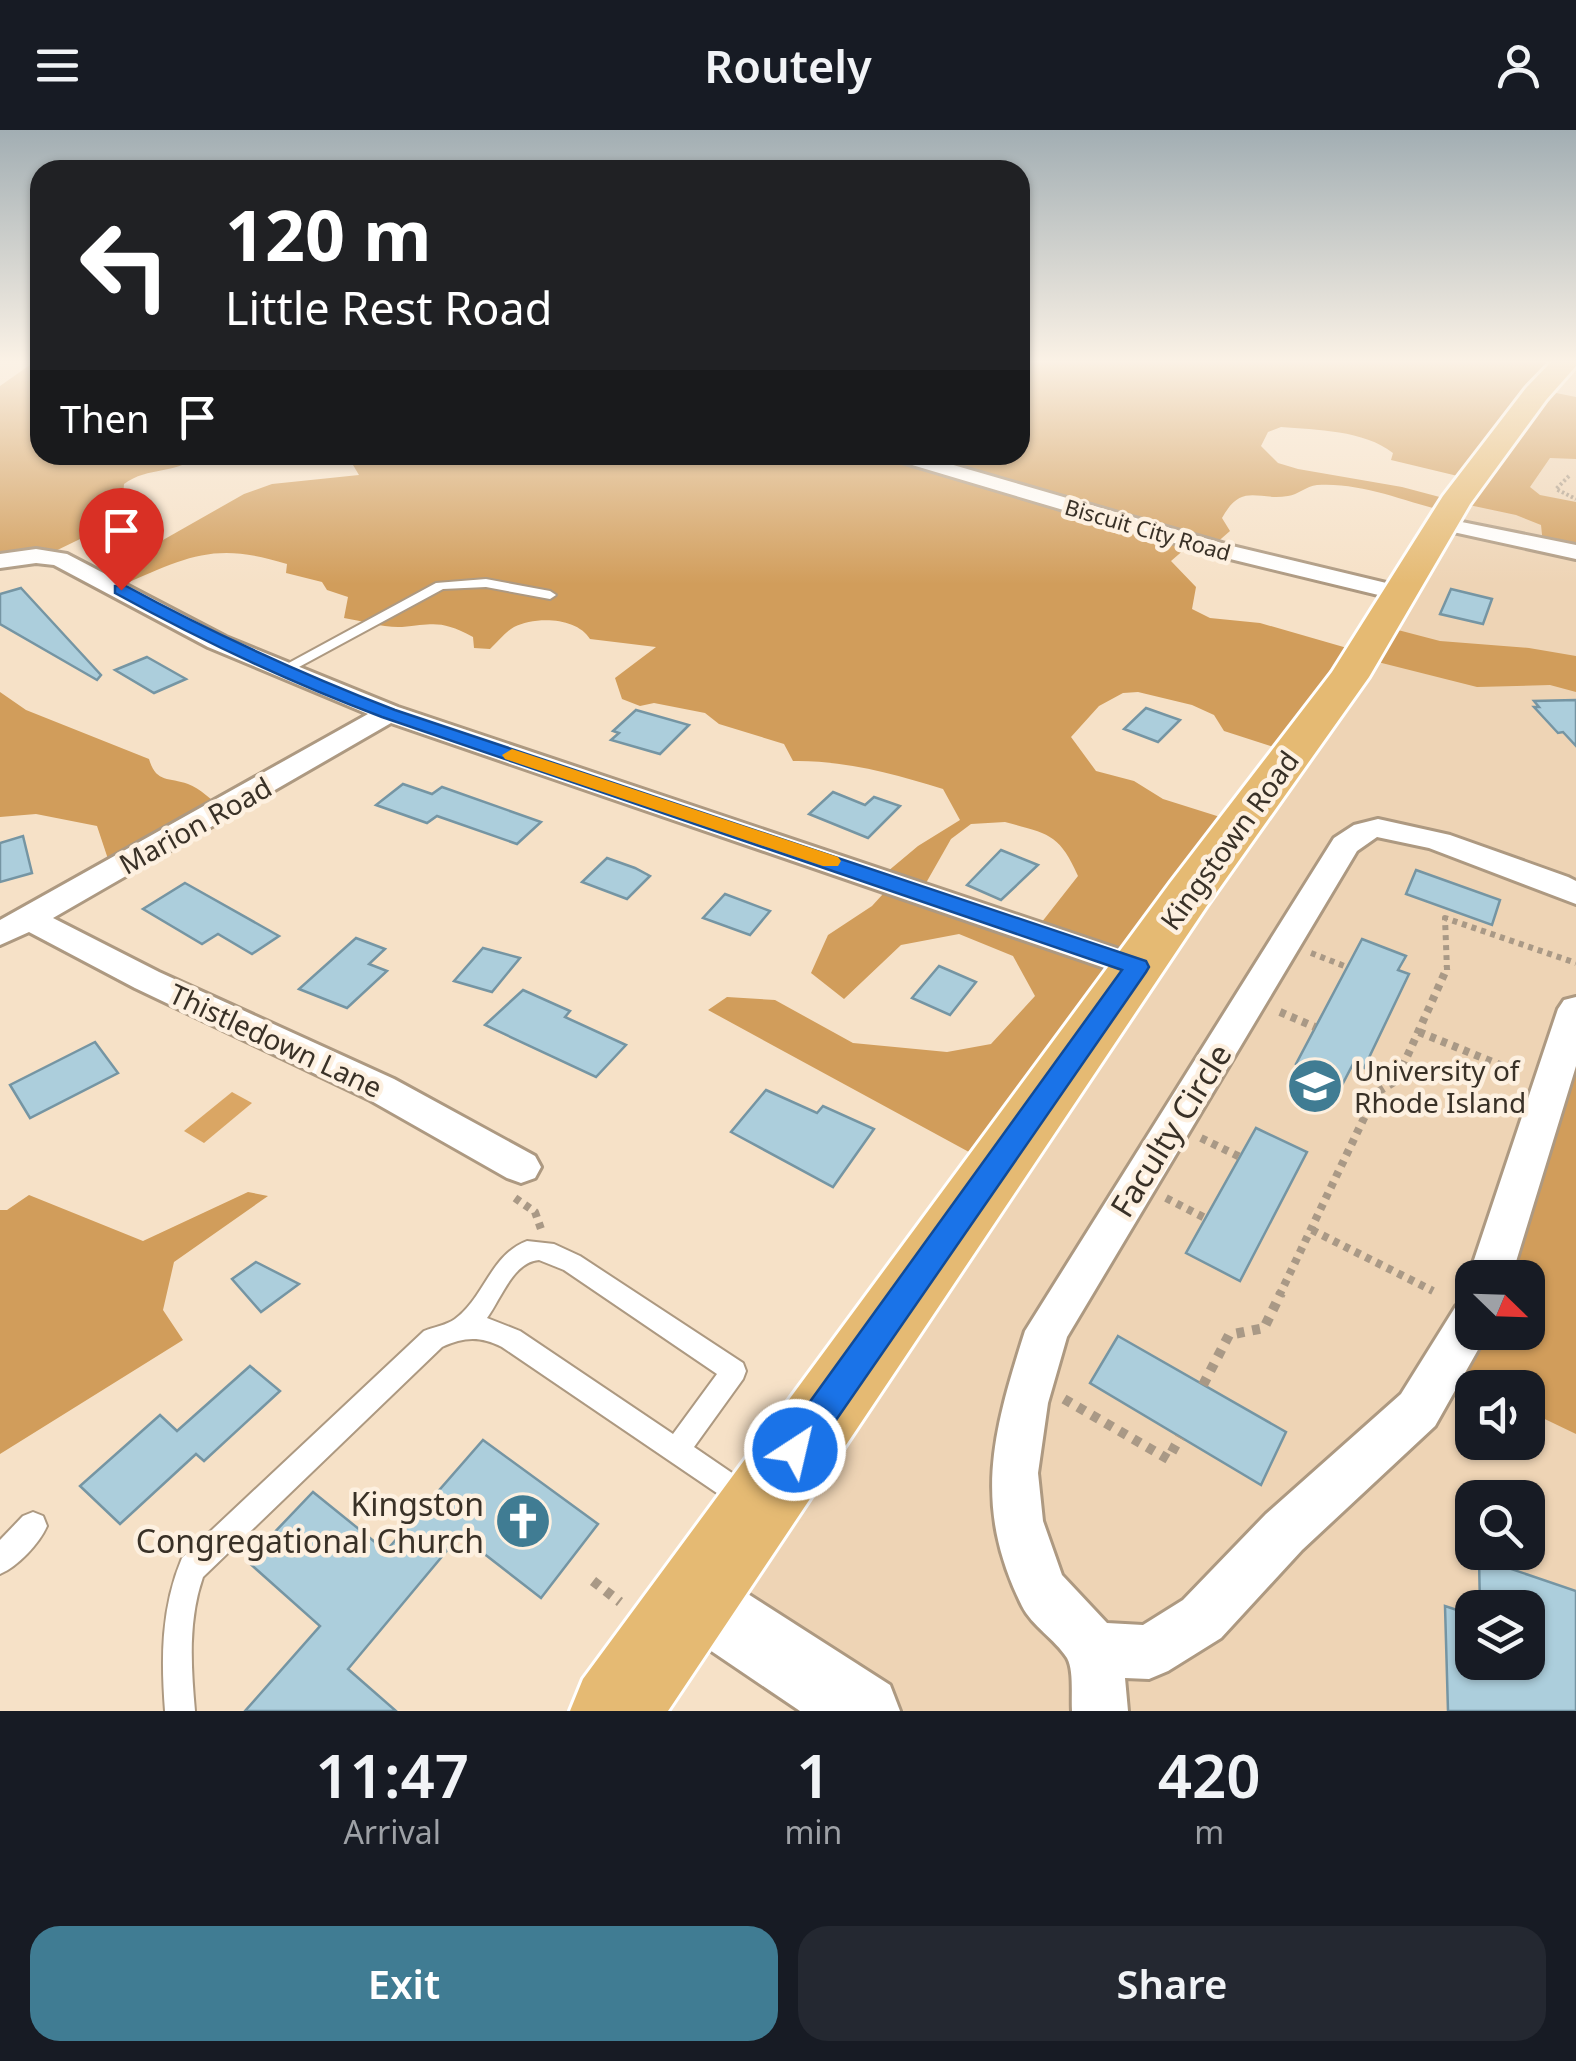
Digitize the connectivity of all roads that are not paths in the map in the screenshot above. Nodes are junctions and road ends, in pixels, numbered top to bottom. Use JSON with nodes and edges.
{"nodes":[{"id":1,"x":1506,"y":436,"type":"edge"},
{"id":2,"x":932,"y":465,"type":"edge"},
{"id":3,"x":1442,"y":524,"type":"junction"},
{"id":4,"x":1576,"y":552,"type":"edge"},
{"id":5,"x":0,"y":561,"type":"edge"},
{"id":6,"x":1399,"y":593,"type":"junction"},
{"id":7,"x":550,"y":595,"type":"dead end"},
{"id":8,"x":281,"y":672,"type":"junction"},
{"id":9,"x":389,"y":714,"type":"junction"},
{"id":10,"x":1576,"y":894,"type":"edge"},
{"id":11,"x":14,"y":926,"type":"edge"},
{"id":12,"x":1138,"y":967,"type":"junction"},
{"id":13,"x":1576,"y":1009,"type":"edge"},
{"id":14,"x":520,"y":1167,"type":"road end"},
{"id":15,"x":1495,"y":1260,"type":"edge"},
{"id":16,"x":463,"y":1327,"type":"junction"},
{"id":17,"x":1455,"y":1348,"type":"edge"},
{"id":18,"x":676,"y":1451,"type":"junction"},
{"id":19,"x":757,"y":1505,"type":"junction"},
{"id":20,"x":33,"y":1526,"type":"dead end"},
{"id":21,"x":0,"y":1560,"type":"edge"},
{"id":22,"x":663,"y":1606,"type":"junction"},
{"id":23,"x":1095,"y":1650,"type":"junction"},
{"id":24,"x":180,"y":1711,"type":"edge"},
{"id":25,"x":614,"y":1711,"type":"edge"},
{"id":26,"x":864,"y":1711,"type":"edge"},
{"id":27,"x":1100,"y":1711,"type":"edge"}],
"edges":[{"from":1,"to":3,"type":"main road","name":"Kingstown Road"},
{"from":2,"to":6,"type":"street","name":"Biscuit City Road"},
{"from":3,"to":4,"type":"street"},
{"from":3,"to":6,"type":"main road","name":"Kingstown Road"},
{"from":5,"to":8,"type":"street"},
{"from":6,"to":12,"type":"main road","name":"Kingstown Road"},
{"from":7,"to":8,"type":"lane"},
{"from":8,"to":9,"type":"street"},
{"from":9,"to":11,"type":"street","name":"Marion Road"},
{"from":9,"to":12,"type":"street"},
{"from":10,"to":23,"type":"street","name":"Faculty Circle"},
{"from":11,"to":14,"type":"street","name":"Thistledown Lane"},
{"from":12,"to":19,"type":"main road","name":"Kingstown Road"},
{"from":13,"to":15,"type":"street"},
{"from":16,"to":18,"type":"lane"},
{"from":16,"to":18,"type":"lane"},
{"from":16,"to":24,"type":"lane"},
{"from":17,"to":23,"type":"street"},
{"from":18,"to":19,"type":"lane"},
{"from":19,"to":22,"type":"main road","name":"Kingstown Road"},
{"from":20,"to":21,"type":"lane"},
{"from":22,"to":25,"type":"main road","name":"Kingstown Road"},
{"from":22,"to":26,"type":"street"},
{"from":23,"to":27,"type":"street"}]}
